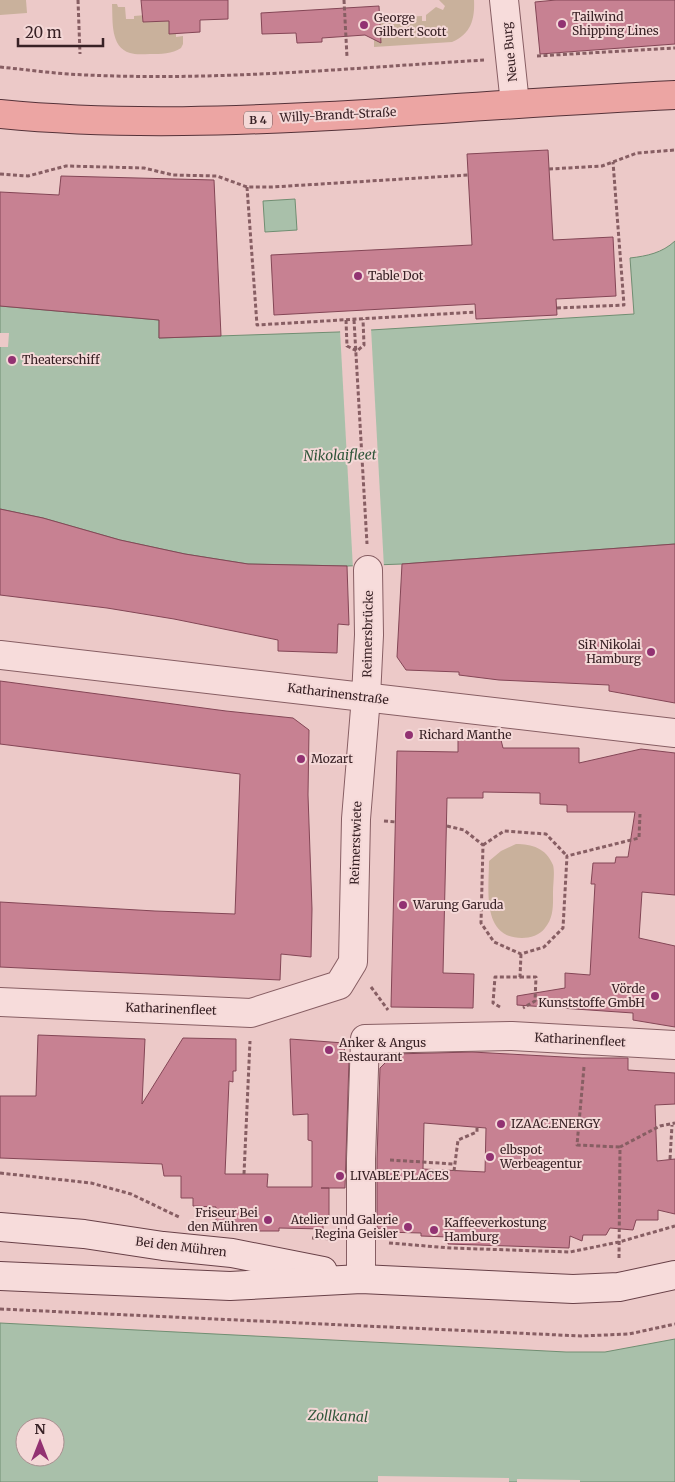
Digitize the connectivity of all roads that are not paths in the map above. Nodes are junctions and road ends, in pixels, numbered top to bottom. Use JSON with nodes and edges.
{"nodes":[{"id":1,"x":504,"y":0,"type":"edge"},
{"id":2,"x":675,"y":94,"type":"edge"},
{"id":3,"x":515,"y":104,"type":"junction"},
{"id":4,"x":0,"y":114,"type":"edge"},
{"id":5,"x":368,"y":570,"type":"road end"},
{"id":6,"x":0,"y":655,"type":"edge"},
{"id":7,"x":366,"y":697,"type":"junction"},
{"id":8,"x":675,"y":733,"type":"edge"},
{"id":9,"x":339,"y":985,"type":"joint"},
{"id":10,"x":0,"y":1002,"type":"edge"},
{"id":11,"x":675,"y":1045,"type":"edge"},
{"id":12,"x":0,"y":1227,"type":"edge"},
{"id":13,"x":0,"y":1276,"type":"edge"},
{"id":14,"x":675,"y":1276,"type":"edge"},
{"id":15,"x":361,"y":1279,"type":"junction"}],
"edges":[{"from":1,"to":3,"type":"street","name":"Neue Burg"},
{"from":2,"to":3,"type":"main road","name":"Willy-Brandt-Straße","number":"B 4"},
{"from":3,"to":4,"type":"main road","name":"Willy-Brandt-Straße","number":"B 4"},
{"from":5,"to":7,"type":"street","name":"Reimersbrücke"},
{"from":6,"to":7,"type":"street","name":"Katharinenstraße"},
{"from":7,"to":8,"type":"street","name":"Katharinenstraße"},
{"from":7,"to":9,"type":"street","name":"Reimerstwiete"},
{"from":9,"to":10,"type":"street","name":"Katharinenfleet"},
{"from":11,"to":15,"type":"street","name":"Katharinenfleet"},
{"from":12,"to":15,"type":"street","name":"Bei den Mühren"},
{"from":13,"to":15,"type":"street","name":"Bei den Mühren"},
{"from":14,"to":15,"type":"street","name":"Bei den Mühren"}]}
